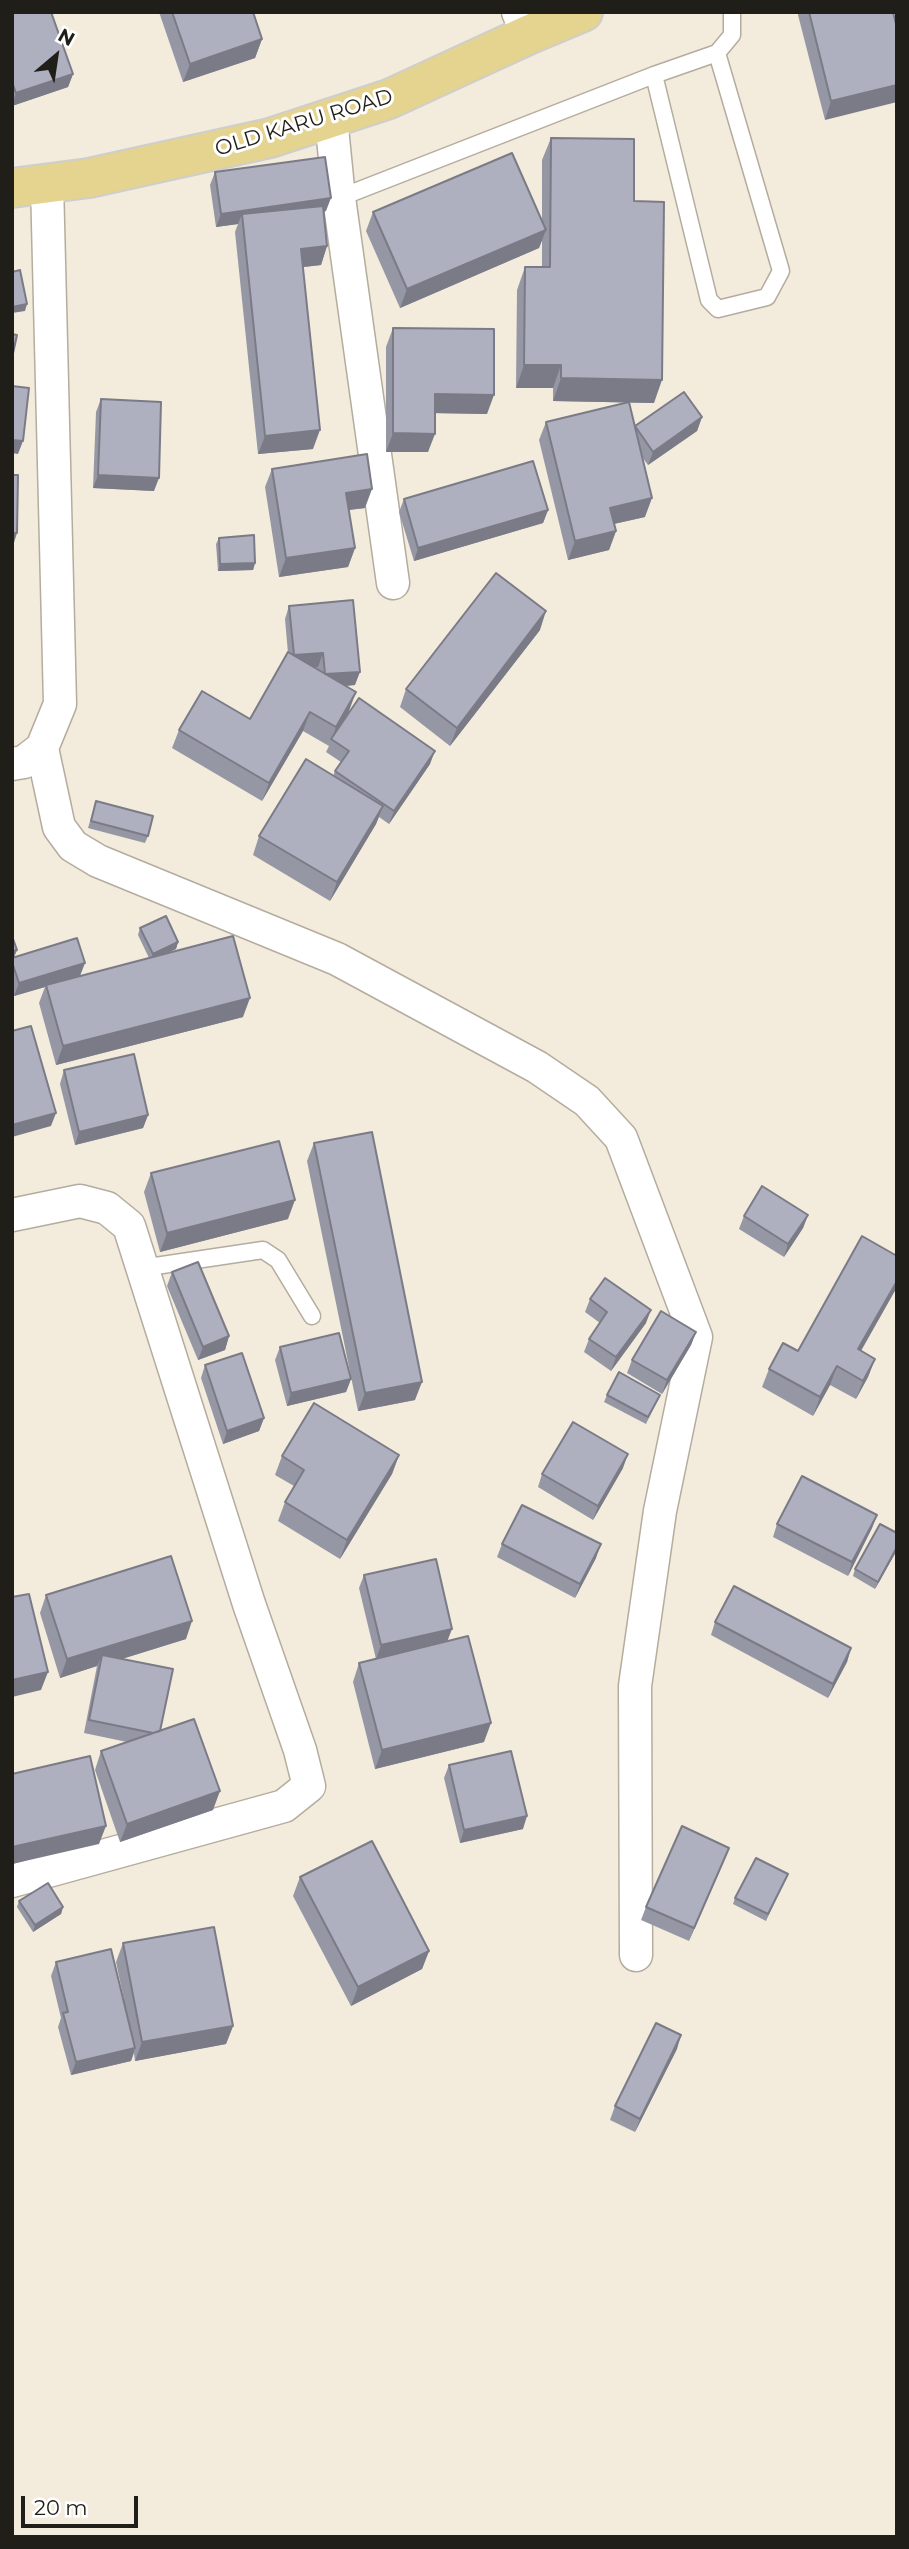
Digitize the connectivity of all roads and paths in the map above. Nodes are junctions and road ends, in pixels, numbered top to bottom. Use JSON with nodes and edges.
{"nodes":[{"id":1,"x":583,"y":12,"type":"edge"},
{"id":2,"x":732,"y":12,"type":"edge"},
{"id":3,"x":523,"y":24,"type":"edge"},
{"id":4,"x":717,"y":53,"type":"junction"},
{"id":5,"x":654,"y":75,"type":"junction"},
{"id":6,"x":331,"y":118,"type":"junction"},
{"id":7,"x":30,"y":186,"type":"edge"},
{"id":8,"x":339,"y":198,"type":"junction"},
{"id":9,"x":393,"y":583,"type":"dead end"},
{"id":10,"x":42,"y":748,"type":"junction"},
{"id":11,"x":12,"y":764,"type":"edge"},
{"id":12,"x":12,"y":1215,"type":"edge"},
{"id":13,"x":142,"y":1268,"type":"junction"},
{"id":14,"x":312,"y":1316,"type":"dead end"},
{"id":15,"x":12,"y":1881,"type":"edge"},
{"id":16,"x":636,"y":1955,"type":"dead end"}],
"edges":[{"from":1,"to":3,"type":"main road","name":"OLD KARU ROAD"},
{"from":2,"to":4,"type":"lane"},
{"from":3,"to":6,"type":"main road","name":"OLD KARU ROAD"},
{"from":4,"to":5,"type":"lane"},
{"from":4,"to":5,"type":"lane"},
{"from":5,"to":8,"type":"lane"},
{"from":6,"to":7,"type":"main road","name":"OLD KARU ROAD"},
{"from":6,"to":8,"type":"street"},
{"from":7,"to":10,"type":"street"},
{"from":8,"to":9,"type":"street"},
{"from":10,"to":11,"type":"street"},
{"from":10,"to":16,"type":"street"},
{"from":12,"to":13,"type":"street"},
{"from":13,"to":14,"type":"lane"},
{"from":13,"to":15,"type":"street"}]}
